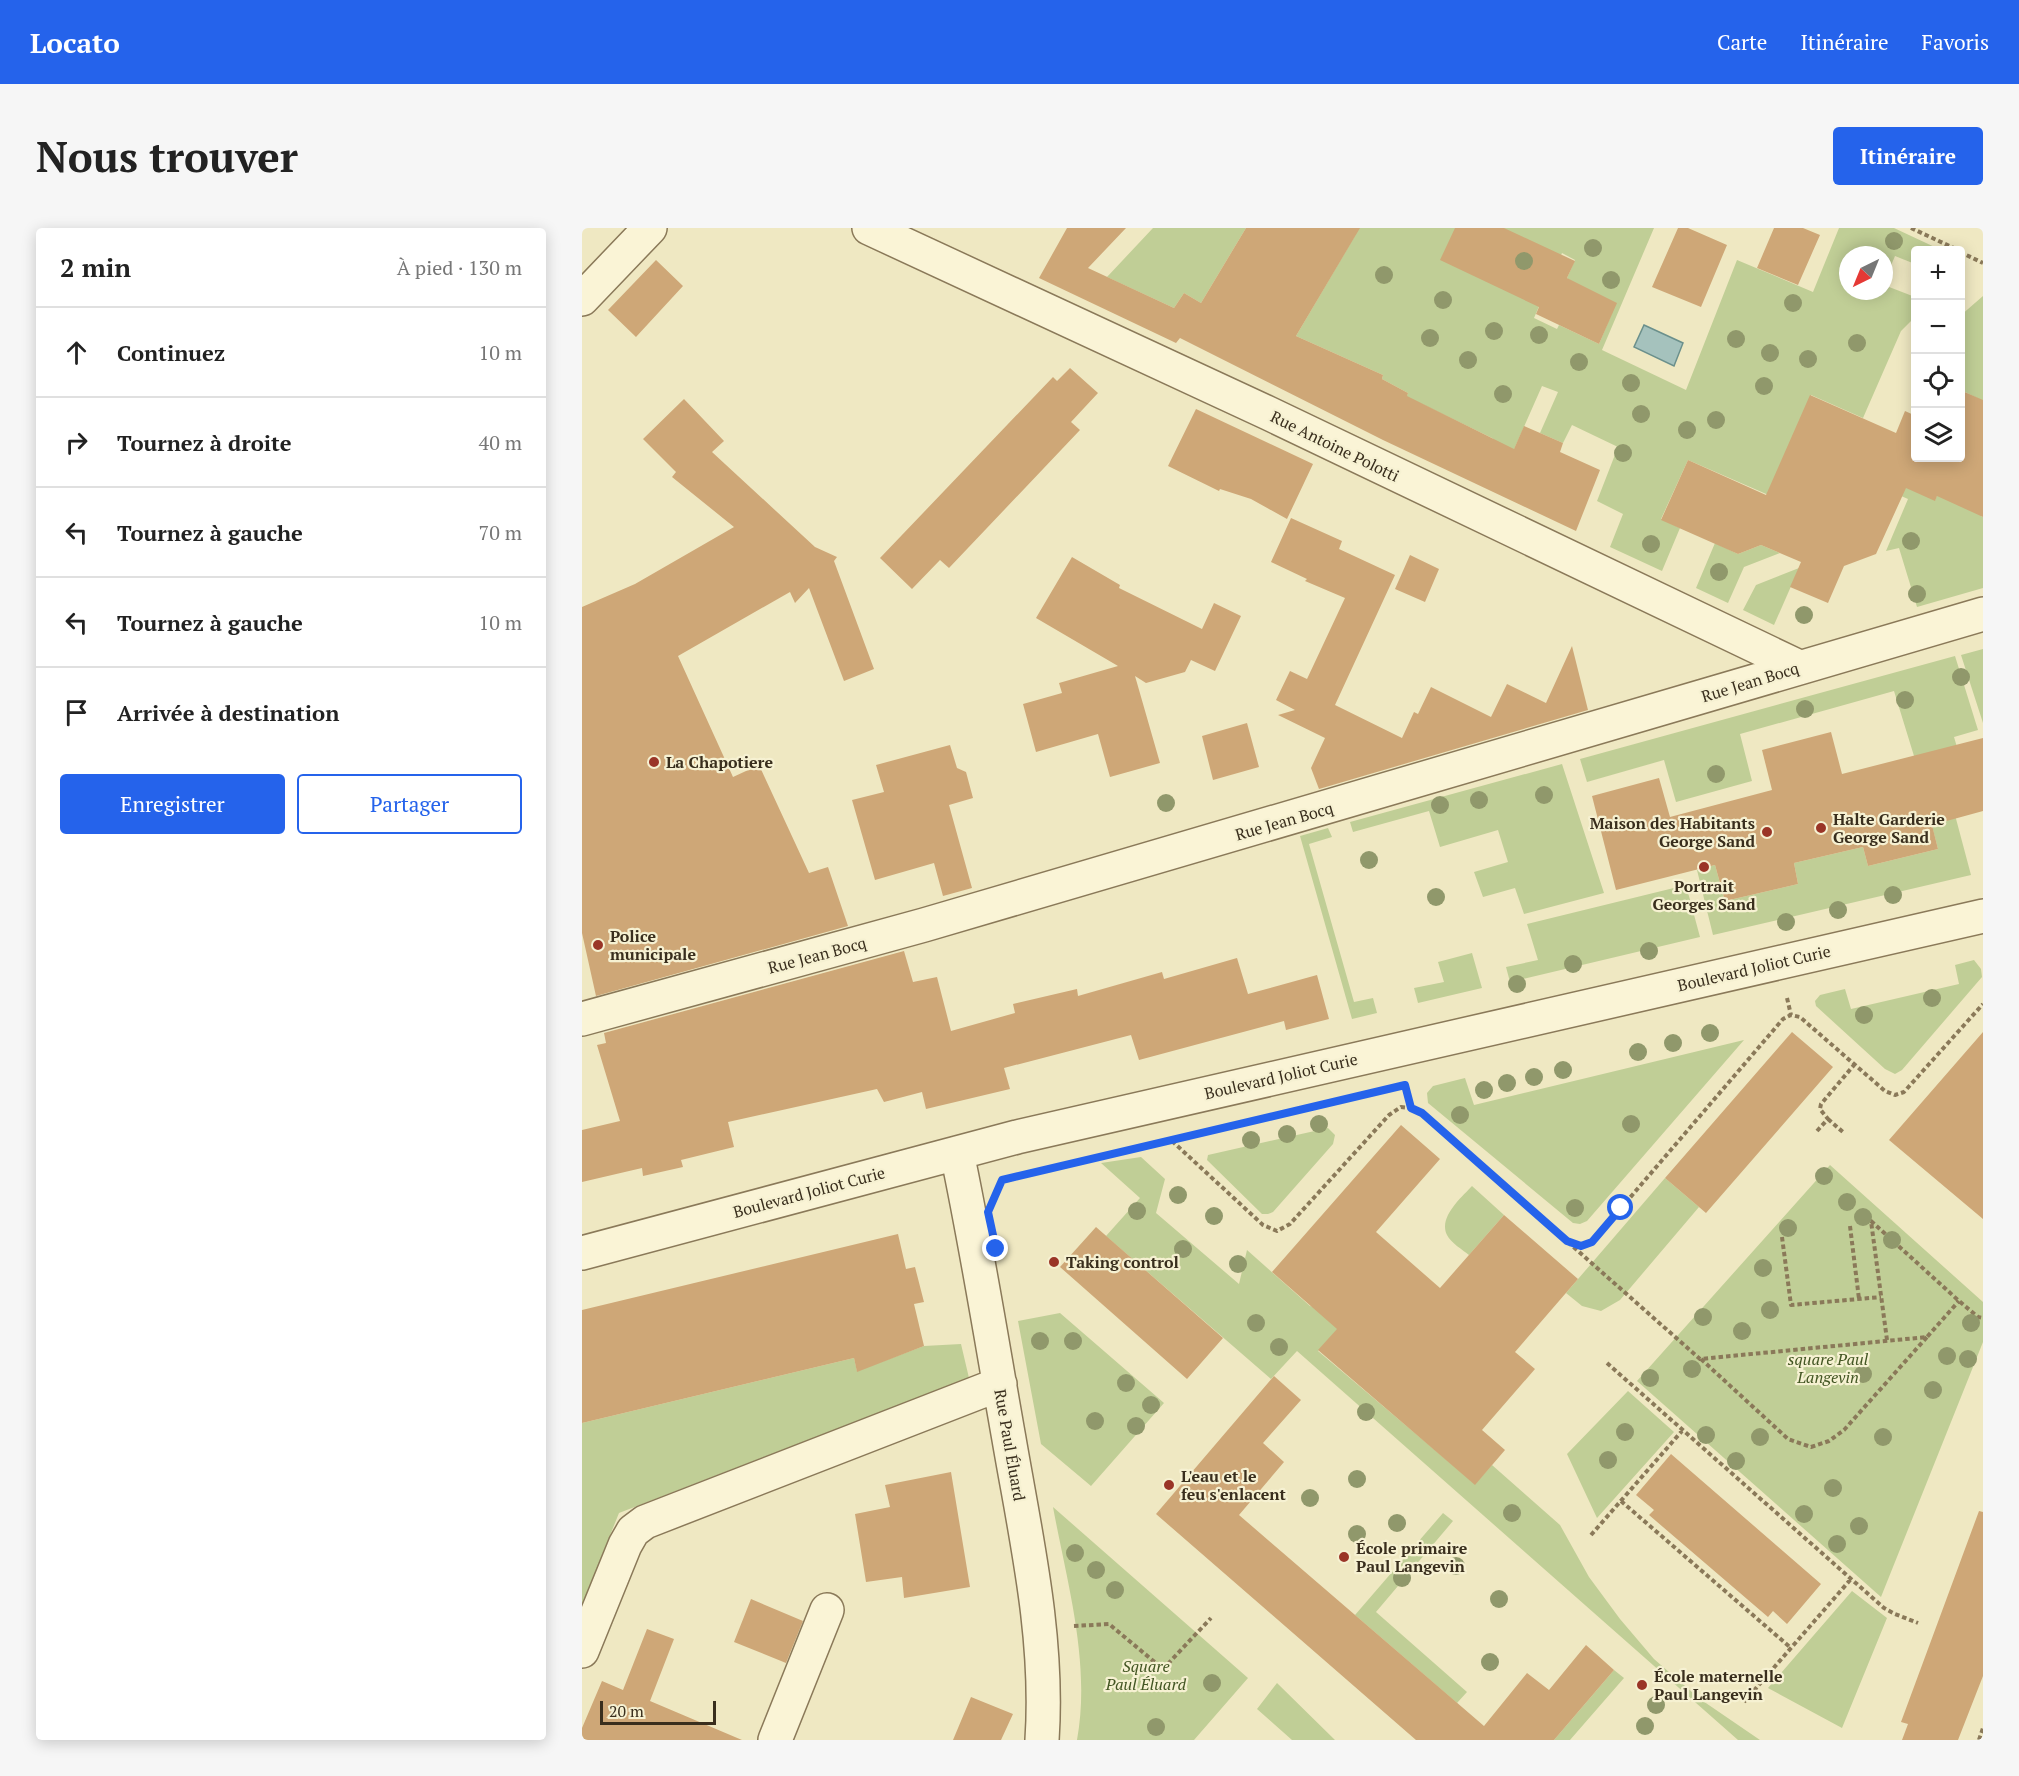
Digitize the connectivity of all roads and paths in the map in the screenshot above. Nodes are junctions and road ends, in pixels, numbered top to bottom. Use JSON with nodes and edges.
{"nodes":[{"id":1,"x":650,"y":228,"type":"edge"},
{"id":2,"x":869,"y":228,"type":"edge"},
{"id":3,"x":1911,"y":228,"type":"edge"},
{"id":4,"x":1949,"y":246,"type":"edge"},
{"id":5,"x":1965,"y":254,"type":"edge"},
{"id":6,"x":1983,"y":263,"type":"edge"},
{"id":7,"x":582,"y":300,"type":"edge"},
{"id":8,"x":1983,"y":615,"type":"edge"},
{"id":9,"x":1799,"y":667,"type":"junction"},
{"id":10,"x":1983,"y":916,"type":"edge"},
{"id":11,"x":1786,"y":994,"type":"dead end"},
{"id":12,"x":1983,"y":1004,"type":"edge"},
{"id":13,"x":1791,"y":1015,"type":"junction"},
{"id":14,"x":582,"y":1018,"type":"edge"},
{"id":15,"x":1854,"y":1065,"type":"junction"},
{"id":16,"x":1395,"y":1088,"type":"dead end"},
{"id":17,"x":1411,"y":1108,"type":"junction"},
{"id":18,"x":1828,"y":1119,"type":"junction"},
{"id":19,"x":1817,"y":1131,"type":"dead end"},
{"id":20,"x":1844,"y":1133,"type":"dead end"},
{"id":21,"x":1182,"y":1138,"type":"dead end"},
{"id":22,"x":1172,"y":1141,"type":"junction"},
{"id":23,"x":1165,"y":1143,"type":"dead end"},
{"id":24,"x":957,"y":1153,"type":"junction"},
{"id":25,"x":1850,"y":1226,"type":"dead end"},
{"id":26,"x":1782,"y":1237,"type":"dead end"},
{"id":27,"x":1567,"y":1241,"type":"junction"},
{"id":28,"x":582,"y":1253,"type":"edge"},
{"id":29,"x":1881,"y":1297,"type":"junction"},
{"id":30,"x":1859,"y":1299,"type":"junction"},
{"id":31,"x":1959,"y":1301,"type":"junction"},
{"id":32,"x":1983,"y":1318,"type":"edge"},
{"id":33,"x":1927,"y":1337,"type":"junction"},
{"id":34,"x":1887,"y":1340,"type":"junction"},
{"id":35,"x":1700,"y":1359,"type":"junction"},
{"id":36,"x":1606,"y":1363,"type":"dead end"},
{"id":37,"x":1000,"y":1384,"type":"junction"},
{"id":38,"x":1683,"y":1431,"type":"junction"},
{"id":39,"x":1621,"y":1501,"type":"junction"},
{"id":40,"x":1591,"y":1535,"type":"dead end"},
{"id":41,"x":1851,"y":1579,"type":"junction"},
{"id":42,"x":827,"y":1610,"type":"dead end"},
{"id":43,"x":1211,"y":1618,"type":"dead end"},
{"id":44,"x":1918,"y":1623,"type":"dead end"},
{"id":45,"x":1041,"y":1629,"type":"junction"},
{"id":46,"x":1791,"y":1648,"type":"junction"},
{"id":47,"x":582,"y":1651,"type":"edge"},
{"id":48,"x":1744,"y":1702,"type":"dead end"},
{"id":49,"x":1983,"y":1728,"type":"edge"},
{"id":50,"x":775,"y":1740,"type":"edge"},
{"id":51,"x":1042,"y":1740,"type":"edge"},
{"id":52,"x":1978,"y":1740,"type":"edge"}],
"edges":[{"from":1,"to":7,"type":"street"},
{"from":2,"to":9,"type":"street","name":"Rue Antoine Polotti"},
{"from":3,"to":4,"type":"path"},
{"from":5,"to":6,"type":"path"},
{"from":8,"to":9,"type":"street","name":"Rue Jean Bocq"},
{"from":9,"to":14,"type":"street","name":"Rue Jean Bocq"},
{"from":10,"to":24,"type":"street","name":"Boulevard Joliot Curie"},
{"from":11,"to":13,"type":"path"},
{"from":12,"to":15,"type":"path"},
{"from":13,"to":15,"type":"path"},
{"from":13,"to":27,"type":"path"},
{"from":15,"to":18,"type":"path"},
{"from":16,"to":17,"type":"path"},
{"from":17,"to":22,"type":"path"},
{"from":17,"to":27,"type":"path"},
{"from":18,"to":19,"type":"path"},
{"from":18,"to":20,"type":"path"},
{"from":21,"to":22,"type":"path"},
{"from":22,"to":23,"type":"path"},
{"from":24,"to":28,"type":"street","name":"Boulevard Joliot Curie"},
{"from":24,"to":37,"type":"street","name":"Rue Paul Éluard"},
{"from":25,"to":30,"type":"path"},
{"from":26,"to":30,"type":"path"},
{"from":27,"to":35,"type":"path"},
{"from":29,"to":30,"type":"path"},
{"from":29,"to":31,"type":"path"},
{"from":29,"to":34,"type":"path"},
{"from":31,"to":32,"type":"path"},
{"from":31,"to":33,"type":"path"},
{"from":33,"to":34,"type":"path"},
{"from":33,"to":35,"type":"path"},
{"from":34,"to":35,"type":"path"},
{"from":36,"to":38,"type":"path"},
{"from":37,"to":45,"type":"street","name":"Rue Paul Éluard"},
{"from":37,"to":47,"type":"street"},
{"from":38,"to":39,"type":"path"},
{"from":38,"to":41,"type":"path"},
{"from":39,"to":40,"type":"path"},
{"from":39,"to":46,"type":"path"},
{"from":41,"to":44,"type":"path"},
{"from":41,"to":46,"type":"path"},
{"from":42,"to":50,"type":"street"},
{"from":43,"to":45,"type":"path"},
{"from":45,"to":51,"type":"street","name":"Rue Paul Éluard"},
{"from":46,"to":48,"type":"path"},
{"from":49,"to":52,"type":"path"}]}
